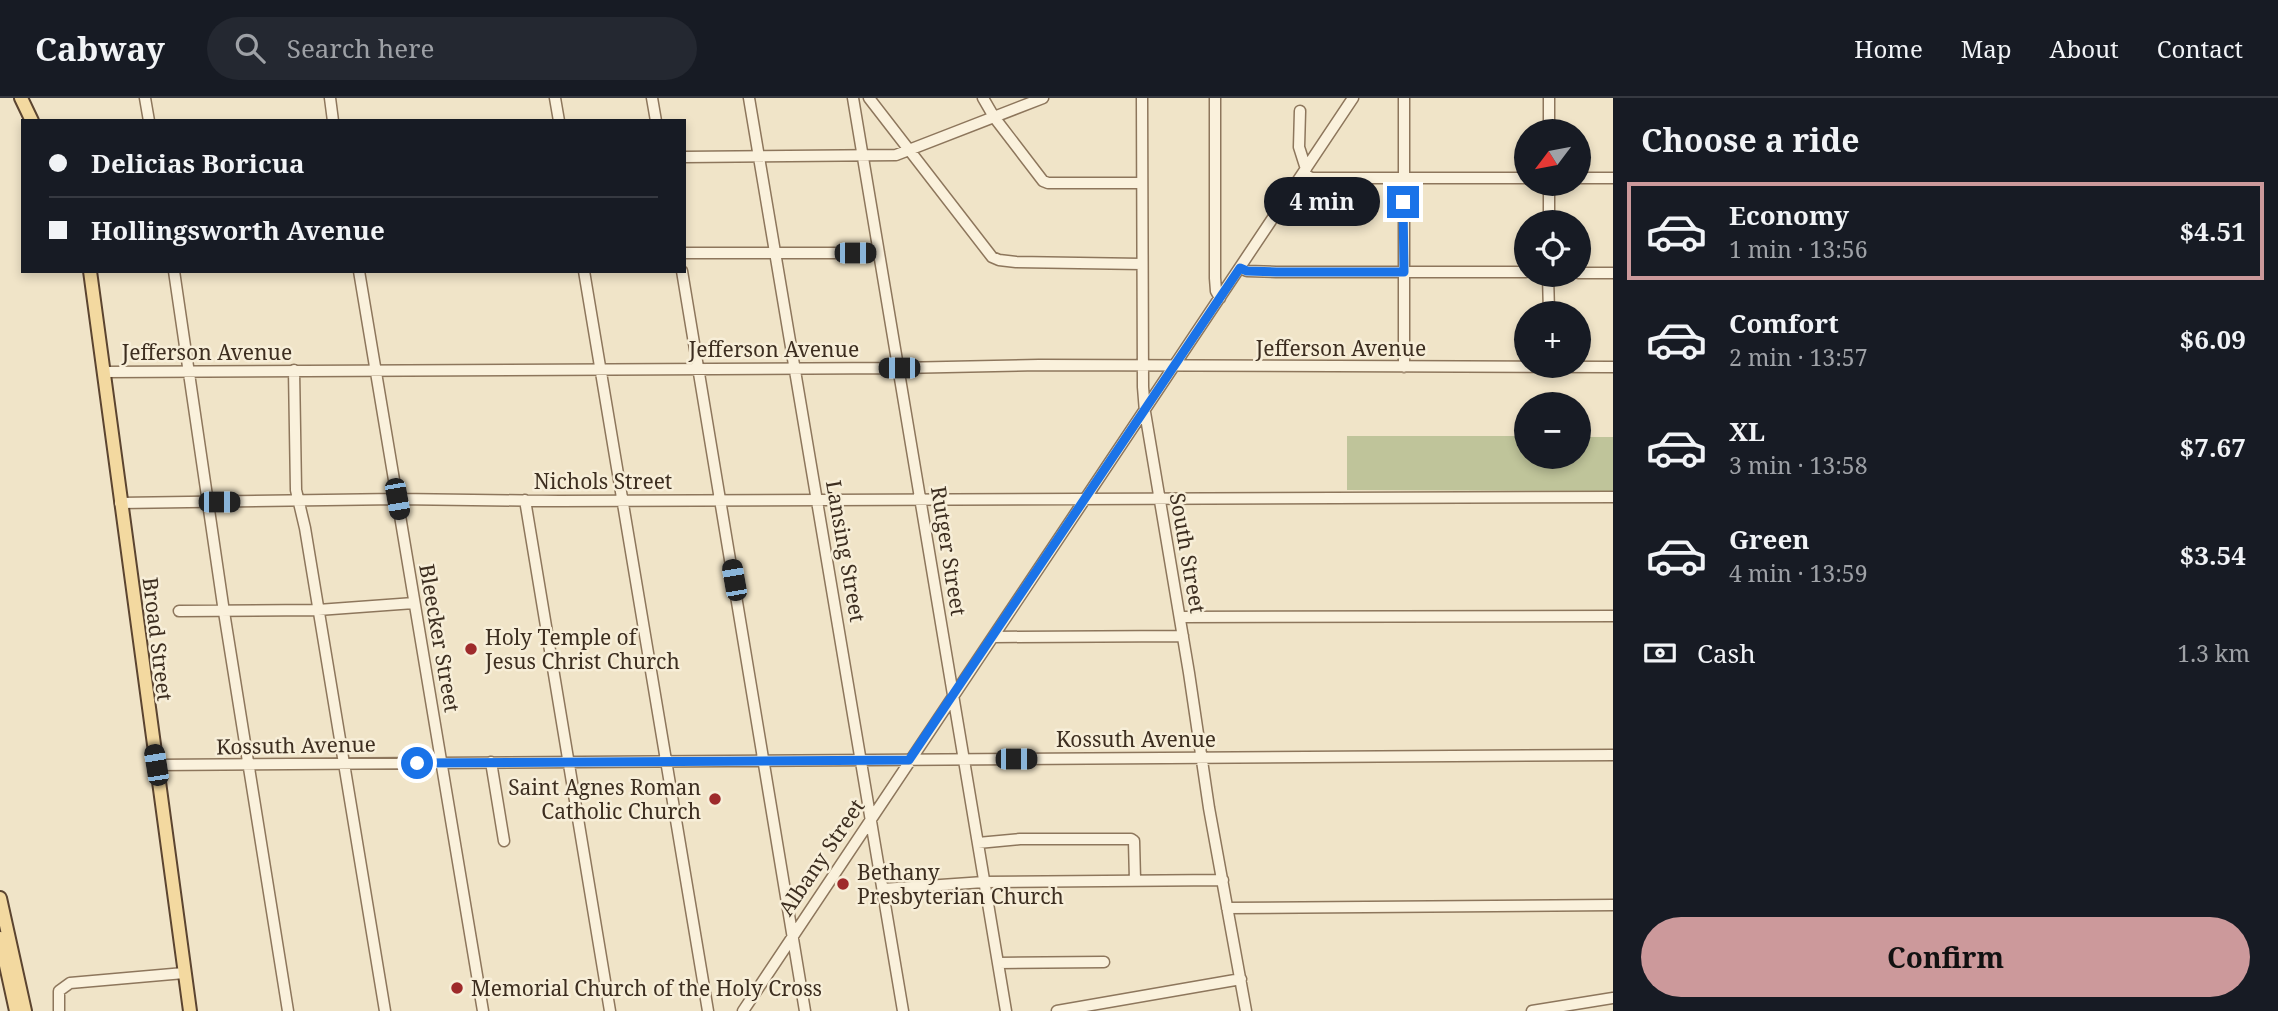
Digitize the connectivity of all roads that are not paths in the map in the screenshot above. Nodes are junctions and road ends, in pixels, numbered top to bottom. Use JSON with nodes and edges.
{"nodes":[{"id":1,"x":21,"y":98,"type":"edge"},
{"id":2,"x":145,"y":98,"type":"edge"},
{"id":3,"x":330,"y":98,"type":"edge"},
{"id":4,"x":555,"y":98,"type":"edge"},
{"id":5,"x":652,"y":98,"type":"edge"},
{"id":6,"x":749,"y":98,"type":"edge"},
{"id":7,"x":853,"y":98,"type":"edge"},
{"id":8,"x":869,"y":98,"type":"edge"},
{"id":9,"x":983,"y":98,"type":"edge"},
{"id":10,"x":1043,"y":98,"type":"edge"},
{"id":11,"x":1142,"y":98,"type":"edge"},
{"id":12,"x":1215,"y":98,"type":"edge"},
{"id":13,"x":1353,"y":98,"type":"edge"},
{"id":14,"x":1404,"y":98,"type":"edge"},
{"id":15,"x":1549,"y":98,"type":"edge"},
{"id":16,"x":1300,"y":111,"type":"dead end"},
{"id":17,"x":994,"y":117,"type":"junction"},
{"id":18,"x":31,"y":119,"type":"edge"},
{"id":19,"x":149,"y":119,"type":"edge"},
{"id":20,"x":333,"y":119,"type":"edge"},
{"id":21,"x":559,"y":119,"type":"edge"},
{"id":22,"x":656,"y":119,"type":"edge"},
{"id":23,"x":1549,"y":119,"type":"edge"},
{"id":24,"x":909,"y":151,"type":"junction"},
{"id":25,"x":863,"y":155,"type":"junction"},
{"id":26,"x":760,"y":157,"type":"junction"},
{"id":27,"x":686,"y":158,"type":"edge"},
{"id":28,"x":1304,"y":172,"type":"junction"},
{"id":29,"x":1403,"y":178,"type":"junction"},
{"id":30,"x":1514,"y":178,"type":"edge"},
{"id":31,"x":1591,"y":178,"type":"edge"},
{"id":32,"x":1613,"y":178,"type":"edge"},
{"id":33,"x":1142,"y":183,"type":"junction"},
{"id":34,"x":686,"y":253,"type":"edge"},
{"id":35,"x":776,"y":253,"type":"junction"},
{"id":36,"x":879,"y":253,"type":"junction"},
{"id":37,"x":1142,"y":264,"type":"junction"},
{"id":38,"x":1240,"y":268,"type":"junction"},
{"id":39,"x":1404,"y":272,"type":"junction"},
{"id":40,"x":1514,"y":272,"type":"edge"},
{"id":41,"x":90,"y":273,"type":"edge"},
{"id":42,"x":174,"y":273,"type":"edge"},
{"id":43,"x":359,"y":273,"type":"edge"},
{"id":44,"x":584,"y":273,"type":"edge"},
{"id":45,"x":682,"y":273,"type":"edge"},
{"id":46,"x":1591,"y":273,"type":"edge"},
{"id":47,"x":1613,"y":273,"type":"edge"},
{"id":48,"x":1220,"y":298,"type":"junction"},
{"id":49,"x":1514,"y":366,"type":"edge"},
{"id":50,"x":1143,"y":367,"type":"junction"},
{"id":51,"x":1175,"y":367,"type":"junction"},
{"id":52,"x":1404,"y":367,"type":"junction"},
{"id":53,"x":1591,"y":367,"type":"edge"},
{"id":54,"x":1613,"y":367,"type":"edge"},
{"id":55,"x":899,"y":368,"type":"junction"},
{"id":56,"x":600,"y":369,"type":"junction"},
{"id":57,"x":699,"y":369,"type":"junction"},
{"id":58,"x":796,"y":369,"type":"junction"},
{"id":59,"x":294,"y":370,"type":"junction"},
{"id":60,"x":375,"y":370,"type":"junction"},
{"id":61,"x":104,"y":372,"type":"junction"},
{"id":62,"x":189,"y":372,"type":"junction"},
{"id":63,"x":1145,"y":412,"type":"junction"},
{"id":64,"x":1613,"y":497,"type":"edge"},
{"id":65,"x":920,"y":498,"type":"junction"},
{"id":66,"x":397,"y":499,"type":"junction"},
{"id":67,"x":720,"y":499,"type":"junction"},
{"id":68,"x":817,"y":499,"type":"junction"},
{"id":69,"x":1086,"y":499,"type":"junction"},
{"id":70,"x":1159,"y":499,"type":"junction"},
{"id":71,"x":525,"y":500,"type":"junction"},
{"id":72,"x":622,"y":500,"type":"junction"},
{"id":73,"x":208,"y":502,"type":"junction"},
{"id":74,"x":298,"y":502,"type":"junction"},
{"id":75,"x":120,"y":503,"type":"junction"},
{"id":76,"x":414,"y":603,"type":"junction"},
{"id":77,"x":179,"y":611,"type":"dead end"},
{"id":78,"x":318,"y":611,"type":"junction"},
{"id":79,"x":225,"y":612,"type":"junction"},
{"id":80,"x":1180,"y":617,"type":"junction"},
{"id":81,"x":1613,"y":617,"type":"edge"},
{"id":82,"x":1182,"y":636,"type":"junction"},
{"id":83,"x":993,"y":637,"type":"junction"},
{"id":84,"x":953,"y":697,"type":"junction"},
{"id":85,"x":1613,"y":755,"type":"edge"},
{"id":86,"x":1202,"y":758,"type":"junction"},
{"id":87,"x":909,"y":760,"type":"junction"},
{"id":88,"x":963,"y":760,"type":"junction"},
{"id":89,"x":666,"y":761,"type":"junction"},
{"id":90,"x":764,"y":761,"type":"junction"},
{"id":91,"x":862,"y":761,"type":"junction"},
{"id":92,"x":441,"y":762,"type":"junction"},
{"id":93,"x":491,"y":762,"type":"junction"},
{"id":94,"x":568,"y":763,"type":"junction"},
{"id":95,"x":343,"y":764,"type":"junction"},
{"id":96,"x":156,"y":765,"type":"junction"},
{"id":97,"x":249,"y":765,"type":"junction"},
{"id":98,"x":871,"y":817,"type":"junction"},
{"id":99,"x":504,"y":841,"type":"dead end"},
{"id":100,"x":978,"y":843,"type":"junction"},
{"id":101,"x":1135,"y":880,"type":"junction"},
{"id":102,"x":1223,"y":880,"type":"junction"},
{"id":103,"x":984,"y":882,"type":"junction"},
{"id":104,"x":883,"y":889,"type":"junction"},
{"id":105,"x":0,"y":898,"type":"edge"},
{"id":106,"x":1613,"y":905,"type":"edge"},
{"id":107,"x":1227,"y":908,"type":"junction"},
{"id":108,"x":792,"y":935,"type":"junction"},
{"id":109,"x":0,"y":938,"type":"edge"},
{"id":110,"x":1104,"y":962,"type":"dead end"},
{"id":111,"x":998,"y":963,"type":"junction"},
{"id":112,"x":184,"y":973,"type":"junction"},
{"id":113,"x":1241,"y":979,"type":"junction"},
{"id":114,"x":1613,"y":998,"type":"edge"},
{"id":115,"x":1129,"y":999,"type":"junction"},
{"id":116,"x":16,"y":1011,"type":"edge"},
{"id":117,"x":25,"y":1011,"type":"edge"},
{"id":118,"x":60,"y":1011,"type":"edge"},
{"id":119,"x":190,"y":1011,"type":"edge"},
{"id":120,"x":288,"y":1011,"type":"edge"},
{"id":121,"x":384,"y":1011,"type":"edge"},
{"id":122,"x":483,"y":1011,"type":"edge"},
{"id":123,"x":610,"y":1011,"type":"edge"},
{"id":124,"x":708,"y":1011,"type":"edge"},
{"id":125,"x":743,"y":1011,"type":"edge"},
{"id":126,"x":805,"y":1011,"type":"edge"},
{"id":127,"x":903,"y":1011,"type":"edge"},
{"id":128,"x":1006,"y":1011,"type":"edge"},
{"id":129,"x":1057,"y":1011,"type":"edge"},
{"id":130,"x":1131,"y":1011,"type":"edge"},
{"id":131,"x":1246,"y":1011,"type":"edge"},
{"id":132,"x":1532,"y":1011,"type":"edge"}],
"edges":[{"from":1,"to":18,"type":"main road"},
{"from":2,"to":19,"type":"street"},
{"from":3,"to":20,"type":"street"},
{"from":4,"to":21,"type":"street"},
{"from":5,"to":22,"type":"street"},
{"from":6,"to":26,"type":"street","name":"Lansing Street"},
{"from":7,"to":25,"type":"street","name":"Rutger Street"},
{"from":8,"to":24,"type":"street"},
{"from":9,"to":17,"type":"street"},
{"from":10,"to":17,"type":"street"},
{"from":11,"to":33,"type":"street","name":"South Street"},
{"from":12,"to":48,"type":"street"},
{"from":13,"to":28,"type":"street","name":"Albany Street"},
{"from":14,"to":29,"type":"street"},
{"from":15,"to":23,"type":"street"},
{"from":16,"to":28,"type":"street"},
{"from":17,"to":24,"type":"street"},
{"from":17,"to":33,"type":"street"},
{"from":24,"to":25,"type":"street"},
{"from":24,"to":37,"type":"street"},
{"from":25,"to":26,"type":"street"},
{"from":25,"to":36,"type":"street","name":"Rutger Street"},
{"from":26,"to":27,"type":"street"},
{"from":26,"to":35,"type":"street","name":"Lansing Street"},
{"from":28,"to":29,"type":"street"},
{"from":28,"to":38,"type":"street","name":"Albany Street"},
{"from":29,"to":30,"type":"street"},
{"from":29,"to":39,"type":"street"},
{"from":31,"to":32,"type":"street"},
{"from":33,"to":37,"type":"street","name":"South Street"},
{"from":34,"to":35,"type":"street"},
{"from":35,"to":36,"type":"street"},
{"from":35,"to":58,"type":"street","name":"Lansing Street"},
{"from":36,"to":55,"type":"street","name":"Rutger Street"},
{"from":37,"to":50,"type":"street","name":"South Street"},
{"from":38,"to":39,"type":"street"},
{"from":38,"to":48,"type":"street","name":"Albany Street"},
{"from":39,"to":40,"type":"street"},
{"from":39,"to":52,"type":"street"},
{"from":41,"to":61,"type":"main road","name":"Broad Street"},
{"from":42,"to":62,"type":"street"},
{"from":43,"to":60,"type":"street","name":"Bleecker Street"},
{"from":44,"to":56,"type":"street"},
{"from":45,"to":57,"type":"street"},
{"from":46,"to":47,"type":"street"},
{"from":48,"to":51,"type":"street","name":"Albany Street"},
{"from":49,"to":52,"type":"street","name":"Jefferson Avenue"},
{"from":50,"to":51,"type":"street","name":"Jefferson Avenue"},
{"from":50,"to":55,"type":"street","name":"Jefferson Avenue"},
{"from":50,"to":63,"type":"street","name":"South Street"},
{"from":51,"to":52,"type":"street","name":"Jefferson Avenue"},
{"from":51,"to":63,"type":"street","name":"Albany Street"},
{"from":53,"to":54,"type":"street","name":"Jefferson Avenue"},
{"from":55,"to":58,"type":"street","name":"Jefferson Avenue"},
{"from":55,"to":65,"type":"street","name":"Rutger Street"},
{"from":56,"to":57,"type":"street","name":"Jefferson Avenue"},
{"from":56,"to":60,"type":"street","name":"Jefferson Avenue"},
{"from":56,"to":72,"type":"street"},
{"from":57,"to":58,"type":"street","name":"Jefferson Avenue"},
{"from":57,"to":67,"type":"street"},
{"from":58,"to":68,"type":"street","name":"Lansing Street"},
{"from":59,"to":60,"type":"street","name":"Jefferson Avenue"},
{"from":59,"to":62,"type":"street","name":"Jefferson Avenue"},
{"from":59,"to":74,"type":"street"},
{"from":60,"to":66,"type":"street","name":"Bleecker Street"},
{"from":61,"to":62,"type":"street","name":"Jefferson Avenue"},
{"from":61,"to":75,"type":"main road","name":"Broad Street"},
{"from":62,"to":73,"type":"street"},
{"from":63,"to":69,"type":"street","name":"Albany Street"},
{"from":63,"to":70,"type":"street","name":"South Street"},
{"from":64,"to":70,"type":"street","name":"Nichols Street"},
{"from":65,"to":68,"type":"street","name":"Nichols Street"},
{"from":65,"to":69,"type":"street","name":"Nichols Street"},
{"from":65,"to":84,"type":"street","name":"Rutger Street"},
{"from":66,"to":71,"type":"street","name":"Nichols Street"},
{"from":66,"to":74,"type":"street","name":"Nichols Street"},
{"from":66,"to":76,"type":"street","name":"Bleecker Street"},
{"from":67,"to":68,"type":"street","name":"Nichols Street"},
{"from":67,"to":72,"type":"street","name":"Nichols Street"},
{"from":67,"to":90,"type":"street"},
{"from":68,"to":91,"type":"street","name":"Lansing Street"},
{"from":69,"to":70,"type":"street","name":"Nichols Street"},
{"from":69,"to":83,"type":"street","name":"Albany Street"},
{"from":70,"to":80,"type":"street","name":"South Street"},
{"from":71,"to":72,"type":"street","name":"Nichols Street"},
{"from":71,"to":94,"type":"street"},
{"from":72,"to":89,"type":"street"},
{"from":73,"to":74,"type":"street","name":"Nichols Street"},
{"from":73,"to":75,"type":"street","name":"Nichols Street"},
{"from":73,"to":79,"type":"street"},
{"from":74,"to":78,"type":"street"},
{"from":75,"to":96,"type":"main road","name":"Broad Street"},
{"from":76,"to":78,"type":"street"},
{"from":76,"to":92,"type":"street","name":"Bleecker Street"},
{"from":77,"to":79,"type":"street"},
{"from":78,"to":79,"type":"street"},
{"from":78,"to":95,"type":"street"},
{"from":79,"to":97,"type":"street"},
{"from":80,"to":81,"type":"street"},
{"from":80,"to":82,"type":"street","name":"South Street"},
{"from":82,"to":83,"type":"street"},
{"from":82,"to":86,"type":"street","name":"South Street"},
{"from":83,"to":84,"type":"street","name":"Albany Street"},
{"from":84,"to":87,"type":"street","name":"Albany Street"},
{"from":84,"to":88,"type":"street","name":"Rutger Street"},
{"from":85,"to":86,"type":"street","name":"Kossuth Avenue"},
{"from":86,"to":88,"type":"street","name":"Kossuth Avenue"},
{"from":86,"to":102,"type":"street","name":"South Street"},
{"from":87,"to":88,"type":"street","name":"Kossuth Avenue"},
{"from":87,"to":91,"type":"street","name":"Kossuth Avenue"},
{"from":87,"to":98,"type":"street","name":"Albany Street"},
{"from":88,"to":100,"type":"street","name":"Rutger Street"},
{"from":89,"to":90,"type":"street","name":"Kossuth Avenue"},
{"from":89,"to":94,"type":"street","name":"Kossuth Avenue"},
{"from":89,"to":124,"type":"street"},
{"from":90,"to":91,"type":"street","name":"Kossuth Avenue"},
{"from":90,"to":108,"type":"street"},
{"from":91,"to":98,"type":"street","name":"Lansing Street"},
{"from":92,"to":93,"type":"street","name":"Kossuth Avenue"},
{"from":92,"to":95,"type":"street","name":"Kossuth Avenue"},
{"from":92,"to":122,"type":"street","name":"Bleecker Street"},
{"from":93,"to":94,"type":"street","name":"Kossuth Avenue"},
{"from":93,"to":99,"type":"street"},
{"from":94,"to":123,"type":"street"},
{"from":95,"to":97,"type":"street","name":"Kossuth Avenue"},
{"from":95,"to":121,"type":"street"},
{"from":96,"to":97,"type":"street","name":"Kossuth Avenue"},
{"from":96,"to":112,"type":"main road","name":"Broad Street"},
{"from":97,"to":120,"type":"street"},
{"from":98,"to":104,"type":"street","name":"Lansing Street"},
{"from":98,"to":108,"type":"street","name":"Albany Street"},
{"from":100,"to":101,"type":"street"},
{"from":100,"to":103,"type":"street","name":"Rutger Street"},
{"from":101,"to":102,"type":"street"},
{"from":101,"to":103,"type":"street"},
{"from":102,"to":107,"type":"street","name":"South Street"},
{"from":103,"to":104,"type":"street"},
{"from":103,"to":111,"type":"street","name":"Rutger Street"},
{"from":104,"to":127,"type":"street","name":"Lansing Street"},
{"from":105,"to":117,"type":"main road"},
{"from":106,"to":107,"type":"street"},
{"from":107,"to":113,"type":"street","name":"South Street"},
{"from":108,"to":125,"type":"street","name":"Albany Street"},
{"from":108,"to":126,"type":"street"},
{"from":109,"to":116,"type":"main road"},
{"from":110,"to":111,"type":"street"},
{"from":111,"to":128,"type":"street","name":"Rutger Street"},
{"from":112,"to":118,"type":"street"},
{"from":112,"to":119,"type":"main road","name":"Broad Street"},
{"from":113,"to":115,"type":"street"},
{"from":113,"to":131,"type":"street","name":"South Street"},
{"from":114,"to":132,"type":"street"},
{"from":115,"to":129,"type":"street"},
{"from":115,"to":130,"type":"street"}]}
